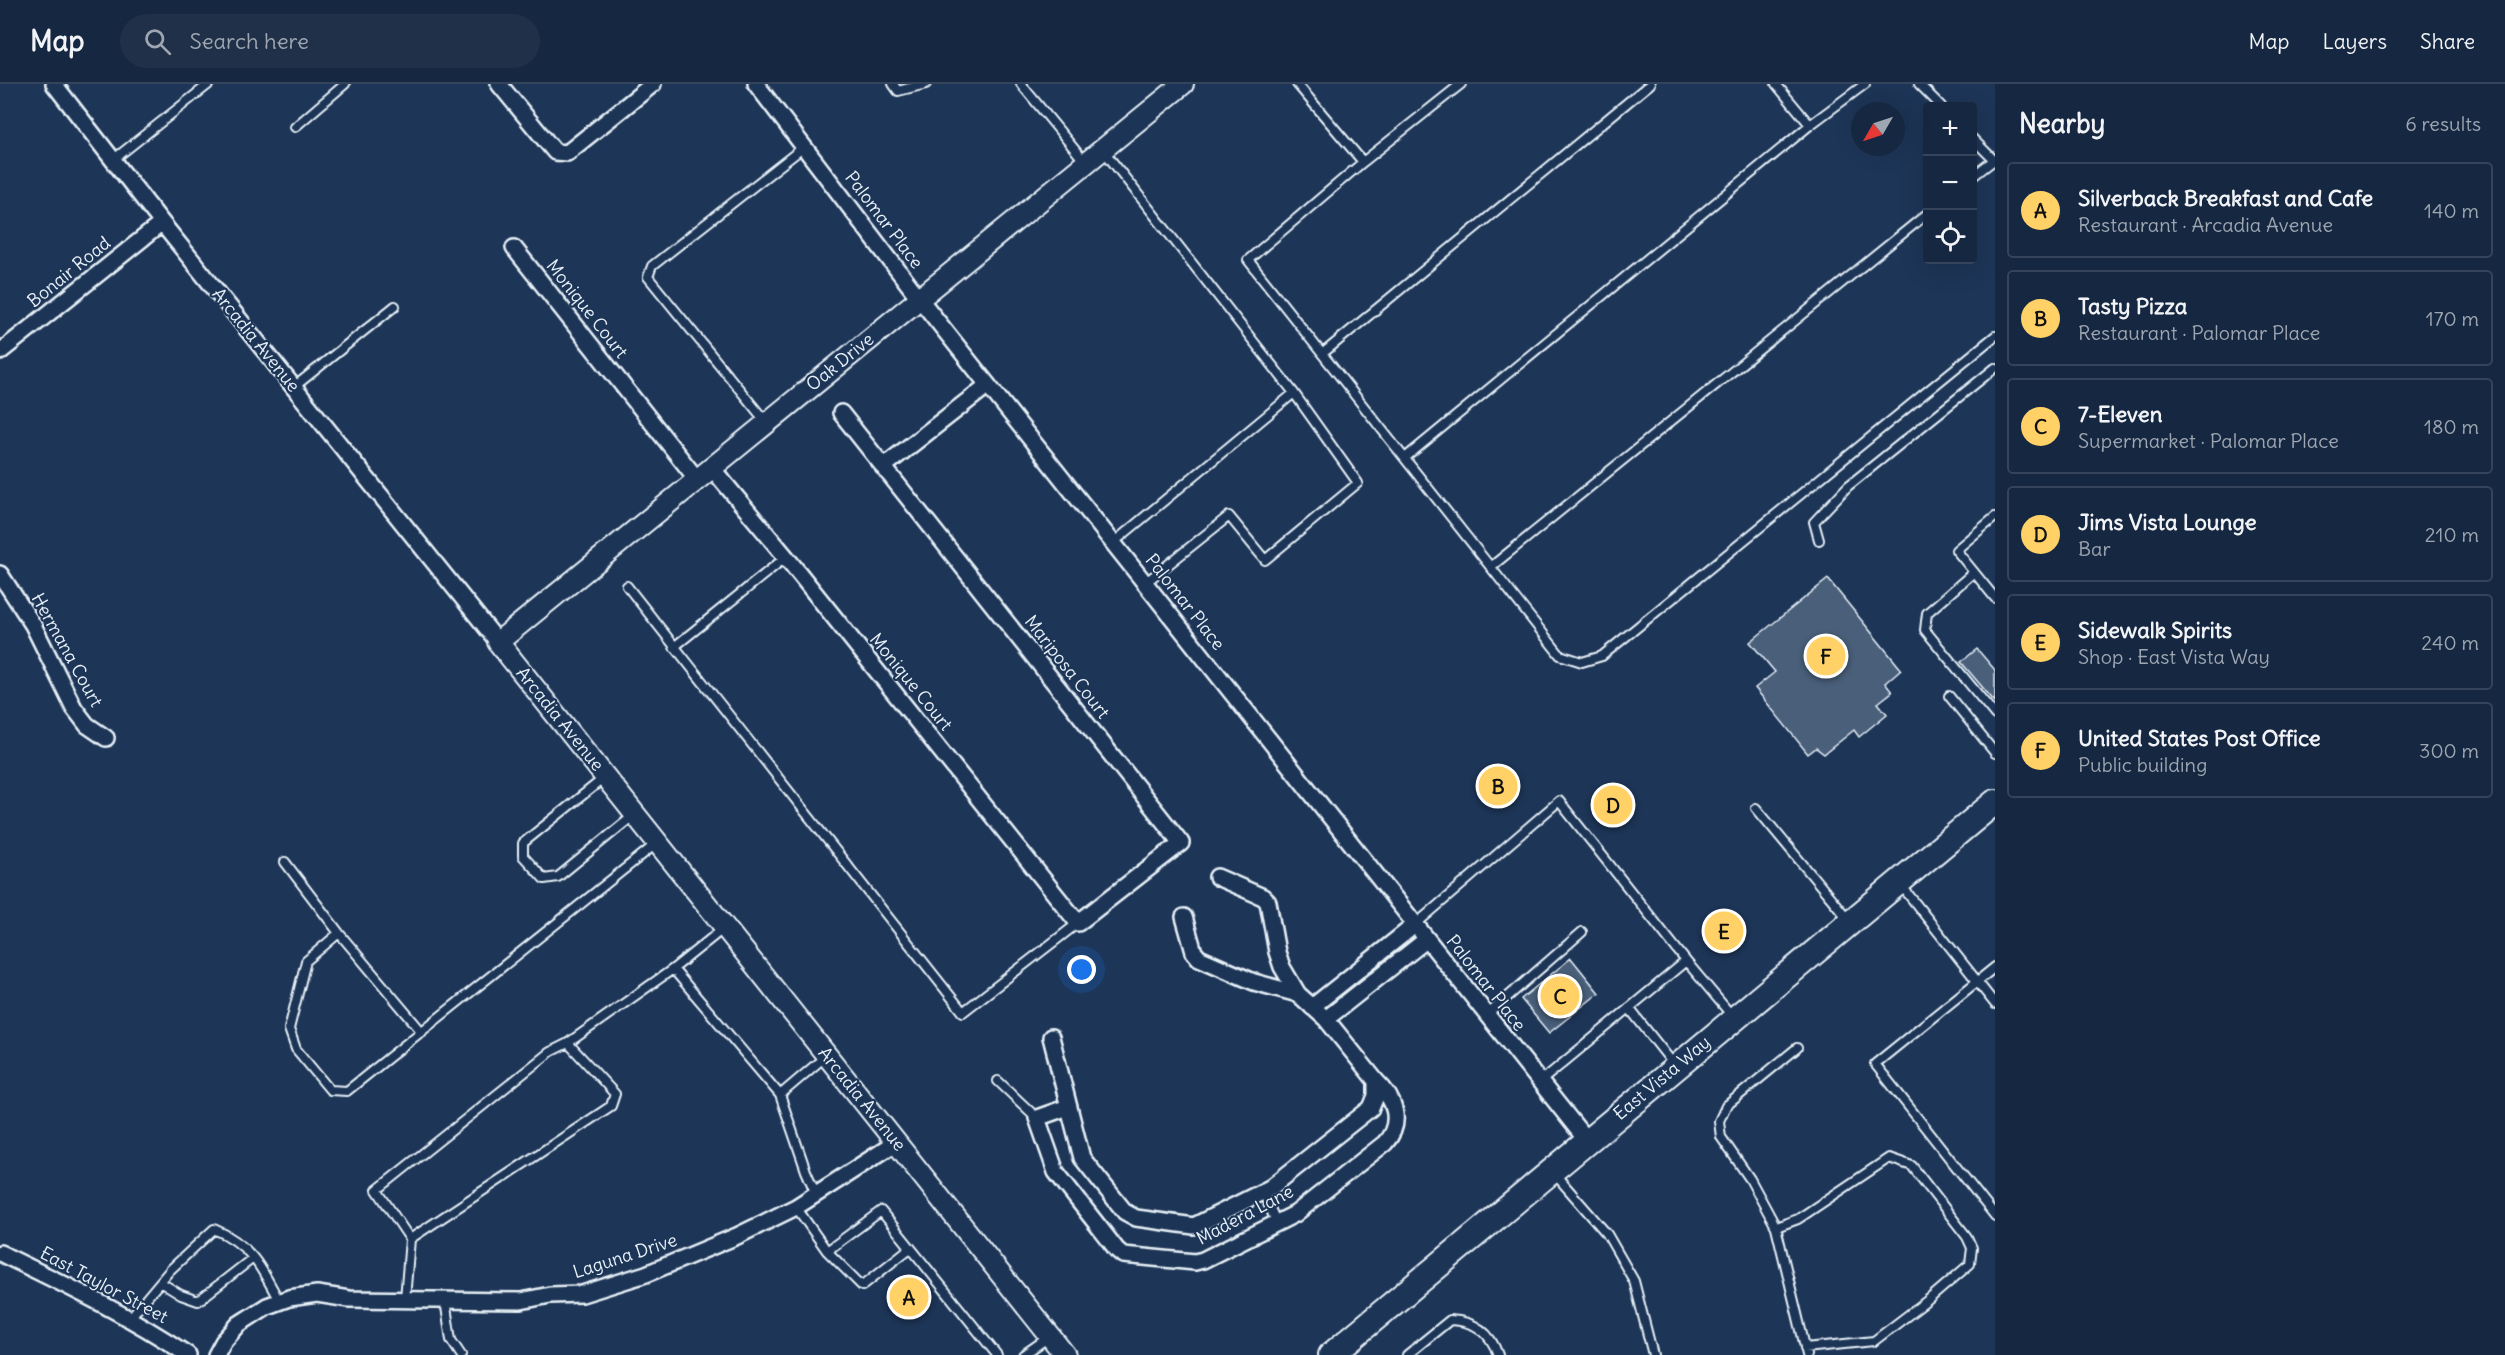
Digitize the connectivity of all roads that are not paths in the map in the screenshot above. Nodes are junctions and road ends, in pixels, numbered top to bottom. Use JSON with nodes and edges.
{"nodes":[{"id":1,"x":54,"y":84,"type":"edge"},
{"id":2,"x":209,"y":84,"type":"edge"},
{"id":3,"x":345,"y":84,"type":"edge"},
{"id":4,"x":499,"y":84,"type":"edge"},
{"id":5,"x":653,"y":84,"type":"edge"},
{"id":6,"x":756,"y":84,"type":"edge"},
{"id":7,"x":893,"y":84,"type":"edge"},
{"id":8,"x":926,"y":84,"type":"edge"},
{"id":9,"x":1021,"y":84,"type":"edge"},
{"id":10,"x":1183,"y":84,"type":"edge"},
{"id":11,"x":1297,"y":84,"type":"edge"},
{"id":12,"x":1461,"y":84,"type":"edge"},
{"id":13,"x":1650,"y":84,"type":"edge"},
{"id":14,"x":1776,"y":84,"type":"edge"},
{"id":15,"x":1865,"y":84,"type":"edge"},
{"id":16,"x":1919,"y":84,"type":"edge"},
{"id":17,"x":1937,"y":102,"type":"edge"},
{"id":18,"x":1810,"y":125,"type":"junction"},
{"id":19,"x":295,"y":127,"type":"dead end"},
{"id":20,"x":1977,"y":143,"type":"edge"},
{"id":21,"x":805,"y":146,"type":"junction"},
{"id":22,"x":1103,"y":149,"type":"junction"},
{"id":23,"x":113,"y":160,"type":"junction"},
{"id":24,"x":1994,"y":160,"type":"edge"},
{"id":25,"x":1363,"y":162,"type":"junction"},
{"id":26,"x":1086,"y":163,"type":"junction"},
{"id":27,"x":1977,"y":173,"type":"edge"},
{"id":28,"x":1923,"y":217,"type":"edge"},
{"id":29,"x":162,"y":223,"type":"junction"},
{"id":30,"x":514,"y":248,"type":"dead end"},
{"id":31,"x":919,"y":298,"type":"junction"},
{"id":32,"x":394,"y":306,"type":"dead end"},
{"id":33,"x":1995,"y":336,"type":"edge"},
{"id":34,"x":0,"y":352,"type":"edge"},
{"id":35,"x":1322,"y":354,"type":"junction"},
{"id":36,"x":1995,"y":368,"type":"edge"},
{"id":37,"x":988,"y":385,"type":"junction"},
{"id":38,"x":294,"y":387,"type":"junction"},
{"id":39,"x":1294,"y":393,"type":"junction"},
{"id":40,"x":841,"y":413,"type":"dead end"},
{"id":41,"x":766,"y":422,"type":"junction"},
{"id":42,"x":1405,"y":458,"type":"junction"},
{"id":43,"x":884,"y":466,"type":"junction"},
{"id":44,"x":704,"y":473,"type":"junction"},
{"id":45,"x":1995,"y":518,"type":"edge"},
{"id":46,"x":1819,"y":540,"type":"dead end"},
{"id":47,"x":1113,"y":543,"type":"junction"},
{"id":48,"x":786,"y":557,"type":"junction"},
{"id":49,"x":1491,"y":566,"type":"junction"},
{"id":50,"x":1974,"y":572,"type":"junction"},
{"id":51,"x":0,"y":574,"type":"edge"},
{"id":52,"x":1145,"y":583,"type":"junction"},
{"id":53,"x":627,"y":586,"type":"dead end"},
{"id":54,"x":1995,"y":598,"type":"edge"},
{"id":55,"x":498,"y":642,"type":"junction"},
{"id":56,"x":674,"y":647,"type":"junction"},
{"id":57,"x":1949,"y":696,"type":"dead end"},
{"id":58,"x":1995,"y":715,"type":"edge"},
{"id":59,"x":106,"y":738,"type":"dead end"},
{"id":60,"x":1995,"y":753,"type":"edge"},
{"id":61,"x":606,"y":777,"type":"junction"},
{"id":62,"x":1995,"y":802,"type":"edge"},
{"id":63,"x":1755,"y":808,"type":"dead end"},
{"id":64,"x":635,"y":814,"type":"junction"},
{"id":65,"x":658,"y":843,"type":"junction"},
{"id":66,"x":285,"y":862,"type":"dead end"},
{"id":67,"x":1217,"y":877,"type":"dead end"},
{"id":68,"x":1898,"y":881,"type":"junction"},
{"id":69,"x":1184,"y":917,"type":"dead end"},
{"id":70,"x":1850,"y":922,"type":"junction"},
{"id":71,"x":1078,"y":923,"type":"junction"},
{"id":72,"x":1416,"y":924,"type":"junction"},
{"id":73,"x":725,"y":927,"type":"junction"},
{"id":74,"x":1582,"y":932,"type":"dead end"},
{"id":75,"x":339,"y":933,"type":"junction"},
{"id":76,"x":1427,"y":939,"type":"junction"},
{"id":77,"x":1686,"y":961,"type":"junction"},
{"id":78,"x":1995,"y":967,"type":"edge"},
{"id":79,"x":673,"y":969,"type":"junction"},
{"id":80,"x":1977,"y":981,"type":"junction"},
{"id":81,"x":1298,"y":994,"type":"junction"},
{"id":82,"x":1995,"y":1004,"type":"edge"},
{"id":83,"x":1312,"y":1007,"type":"junction"},
{"id":84,"x":1629,"y":1008,"type":"junction"},
{"id":85,"x":1487,"y":1015,"type":"junction"},
{"id":86,"x":1734,"y":1018,"type":"junction"},
{"id":87,"x":1326,"y":1019,"type":"junction"},
{"id":88,"x":422,"y":1032,"type":"junction"},
{"id":89,"x":1051,"y":1037,"type":"dead end"},
{"id":90,"x":568,"y":1043,"type":"junction"},
{"id":91,"x":1797,"y":1048,"type":"dead end"},
{"id":92,"x":827,"y":1055,"type":"junction"},
{"id":93,"x":1675,"y":1067,"type":"junction"},
{"id":94,"x":998,"y":1081,"type":"dead end"},
{"id":95,"x":1376,"y":1081,"type":"junction"},
{"id":96,"x":1540,"y":1082,"type":"junction"},
{"id":97,"x":780,"y":1095,"type":"junction"},
{"id":98,"x":1068,"y":1107,"type":"junction"},
{"id":99,"x":1037,"y":1118,"type":"junction"},
{"id":100,"x":1587,"y":1141,"type":"junction"},
{"id":101,"x":897,"y":1142,"type":"junction"},
{"id":102,"x":1551,"y":1169,"type":"junction"},
{"id":103,"x":1263,"y":1192,"type":"junction"},
{"id":104,"x":816,"y":1194,"type":"junction"},
{"id":105,"x":796,"y":1207,"type":"junction"},
{"id":106,"x":1995,"y":1216,"type":"edge"},
{"id":107,"x":1277,"y":1224,"type":"junction"},
{"id":108,"x":1776,"y":1227,"type":"junction"},
{"id":109,"x":410,"y":1239,"type":"junction"},
{"id":110,"x":910,"y":1248,"type":"junction"},
{"id":111,"x":827,"y":1251,"type":"junction"},
{"id":112,"x":0,"y":1253,"type":"edge"},
{"id":113,"x":253,"y":1258,"type":"junction"},
{"id":114,"x":160,"y":1282,"type":"junction"},
{"id":115,"x":405,"y":1299,"type":"junction"},
{"id":116,"x":445,"y":1300,"type":"junction"},
{"id":117,"x":279,"y":1301,"type":"junction"},
{"id":118,"x":129,"y":1319,"type":"junction"},
{"id":119,"x":1050,"y":1336,"type":"junction"},
{"id":120,"x":1806,"y":1351,"type":"edge"},
{"id":121,"x":188,"y":1355,"type":"edge"},
{"id":122,"x":216,"y":1355,"type":"edge"},
{"id":123,"x":461,"y":1355,"type":"edge"},
{"id":124,"x":997,"y":1355,"type":"edge"},
{"id":125,"x":1023,"y":1355,"type":"edge"},
{"id":126,"x":1065,"y":1355,"type":"edge"},
{"id":127,"x":1331,"y":1355,"type":"edge"},
{"id":128,"x":1407,"y":1355,"type":"edge"},
{"id":129,"x":1498,"y":1355,"type":"edge"},
{"id":130,"x":1653,"y":1355,"type":"edge"}],
"edges":[{"from":1,"to":23,"type":"street","name":"Arcadia Avenue"},
{"from":2,"to":23,"type":"lane"},
{"from":3,"to":19,"type":"lane"},
{"from":4,"to":5,"type":"street"},
{"from":6,"to":21,"type":"street","name":"Palomar Place"},
{"from":7,"to":8,"type":"lane"},
{"from":9,"to":26,"type":"lane"},
{"from":10,"to":22,"type":"street","name":"Oak Drive"},
{"from":11,"to":25,"type":"lane"},
{"from":12,"to":25,"type":"lane"},
{"from":13,"to":35,"type":"lane"},
{"from":14,"to":18,"type":"lane"},
{"from":15,"to":18,"type":"lane"},
{"from":16,"to":17,"type":"lane"},
{"from":18,"to":42,"type":"lane"},
{"from":20,"to":24,"type":"lane"},
{"from":21,"to":31,"type":"street","name":"Palomar Place"},
{"from":21,"to":41,"type":"lane"},
{"from":22,"to":26,"type":"street","name":"Oak Drive"},
{"from":22,"to":39,"type":"lane"},
{"from":23,"to":29,"type":"street","name":"Arcadia Avenue"},
{"from":24,"to":27,"type":"lane"},
{"from":25,"to":35,"type":"lane"},
{"from":26,"to":31,"type":"street","name":"Oak Drive"},
{"from":28,"to":49,"type":"lane"},
{"from":29,"to":34,"type":"street","name":"Bonair Road"},
{"from":29,"to":38,"type":"street","name":"Arcadia Avenue"},
{"from":30,"to":44,"type":"street","name":"Monique Court"},
{"from":31,"to":37,"type":"street","name":"Palomar Place"},
{"from":31,"to":41,"type":"street","name":"Oak Drive"},
{"from":32,"to":38,"type":"lane"},
{"from":33,"to":49,"type":"lane"},
{"from":35,"to":42,"type":"lane"},
{"from":36,"to":46,"type":"lane"},
{"from":37,"to":43,"type":"street"},
{"from":37,"to":47,"type":"street","name":"Palomar Place"},
{"from":38,"to":55,"type":"street","name":"Arcadia Avenue"},
{"from":39,"to":47,"type":"lane"},
{"from":39,"to":52,"type":"lane"},
{"from":40,"to":43,"type":"street","name":"Mariposa Court"},
{"from":41,"to":44,"type":"street","name":"Oak Drive"},
{"from":42,"to":49,"type":"lane"},
{"from":43,"to":71,"type":"street","name":"Mariposa Court"},
{"from":44,"to":48,"type":"street","name":"Monique Court"},
{"from":44,"to":55,"type":"street","name":"Oak Drive"},
{"from":45,"to":50,"type":"lane"},
{"from":47,"to":52,"type":"street","name":"Palomar Place"},
{"from":48,"to":56,"type":"lane"},
{"from":48,"to":71,"type":"street","name":"Monique Court"},
{"from":50,"to":54,"type":"lane"},
{"from":50,"to":58,"type":"lane"},
{"from":51,"to":59,"type":"street","name":"Hermana Court"},
{"from":52,"to":72,"type":"street","name":"Palomar Place"},
{"from":53,"to":56,"type":"lane"},
{"from":55,"to":61,"type":"street","name":"Arcadia Avenue"},
{"from":56,"to":71,"type":"lane"},
{"from":57,"to":60,"type":"lane"},
{"from":61,"to":64,"type":"street","name":"Arcadia Avenue"},
{"from":61,"to":64,"type":"lane"},
{"from":62,"to":68,"type":"main road","name":"East Vista Way"},
{"from":63,"to":70,"type":"lane"},
{"from":64,"to":65,"type":"street","name":"Arcadia Avenue"},
{"from":65,"to":73,"type":"street","name":"Arcadia Avenue"},
{"from":65,"to":88,"type":"lane"},
{"from":66,"to":75,"type":"lane"},
{"from":67,"to":81,"type":"street"},
{"from":68,"to":70,"type":"main road","name":"East Vista Way"},
{"from":68,"to":80,"type":"lane"},
{"from":69,"to":81,"type":"street"},
{"from":70,"to":86,"type":"main road","name":"East Vista Way"},
{"from":72,"to":76,"type":"street","name":"Palomar Place"},
{"from":72,"to":77,"type":"lane"},
{"from":72,"to":83,"type":"street"},
{"from":73,"to":79,"type":"lane"},
{"from":73,"to":92,"type":"street","name":"Arcadia Avenue"},
{"from":74,"to":85,"type":"lane"},
{"from":75,"to":88,"type":"lane"},
{"from":75,"to":88,"type":"lane"},
{"from":76,"to":85,"type":"street","name":"Palomar Place"},
{"from":76,"to":87,"type":"street"},
{"from":77,"to":84,"type":"lane"},
{"from":77,"to":86,"type":"lane"},
{"from":78,"to":80,"type":"lane"},
{"from":79,"to":90,"type":"lane"},
{"from":79,"to":97,"type":"lane"},
{"from":80,"to":82,"type":"lane"},
{"from":80,"to":106,"type":"lane"},
{"from":81,"to":83,"type":"street"},
{"from":83,"to":87,"type":"street","name":"Madera Lane"},
{"from":84,"to":93,"type":"lane"},
{"from":84,"to":96,"type":"lane"},
{"from":85,"to":96,"type":"street","name":"Palomar Place"},
{"from":86,"to":93,"type":"main road","name":"East Vista Way"},
{"from":87,"to":95,"type":"street","name":"Madera Lane"},
{"from":89,"to":98,"type":"street","name":"Madera Lane"},
{"from":90,"to":109,"type":"lane"},
{"from":90,"to":109,"type":"lane"},
{"from":91,"to":108,"type":"lane"},
{"from":92,"to":97,"type":"lane"},
{"from":92,"to":101,"type":"street","name":"Arcadia Avenue"},
{"from":93,"to":100,"type":"main road","name":"East Vista Way"},
{"from":94,"to":99,"type":"lane"},
{"from":95,"to":103,"type":"street","name":"Madera Lane"},
{"from":95,"to":107,"type":"street","name":"Madera Lane"},
{"from":96,"to":100,"type":"street","name":"Palomar Place"},
{"from":97,"to":104,"type":"lane"},
{"from":98,"to":99,"type":"street"},
{"from":98,"to":103,"type":"street","name":"Madera Lane"},
{"from":99,"to":107,"type":"street","name":"Madera Lane"},
{"from":100,"to":102,"type":"main road","name":"East Vista Way"},
{"from":101,"to":104,"type":"street","name":"Laguna Drive"},
{"from":101,"to":119,"type":"street","name":"Arcadia Avenue"},
{"from":102,"to":127,"type":"main road","name":"East Vista Way"},
{"from":102,"to":130,"type":"lane"},
{"from":103,"to":107,"type":"lane"},
{"from":104,"to":105,"type":"street","name":"Laguna Drive"},
{"from":105,"to":111,"type":"lane"},
{"from":105,"to":116,"type":"street","name":"Laguna Drive"},
{"from":108,"to":120,"type":"lane"},
{"from":108,"to":120,"type":"lane"},
{"from":109,"to":115,"type":"lane"},
{"from":110,"to":111,"type":"lane"},
{"from":110,"to":111,"type":"lane"},
{"from":110,"to":124,"type":"lane"},
{"from":112,"to":118,"type":"street","name":"East Taylor Street"},
{"from":113,"to":114,"type":"lane"},
{"from":113,"to":114,"type":"lane"},
{"from":113,"to":117,"type":"lane"},
{"from":114,"to":118,"type":"lane"},
{"from":115,"to":116,"type":"street","name":"Laguna Drive"},
{"from":115,"to":117,"type":"street","name":"Laguna Drive"},
{"from":116,"to":123,"type":"lane"},
{"from":117,"to":122,"type":"street","name":"Laguna Drive"},
{"from":118,"to":121,"type":"street","name":"East Taylor Street"},
{"from":119,"to":125,"type":"lane"},
{"from":119,"to":126,"type":"street","name":"Arcadia Avenue"},
{"from":128,"to":129,"type":"lane"}]}
